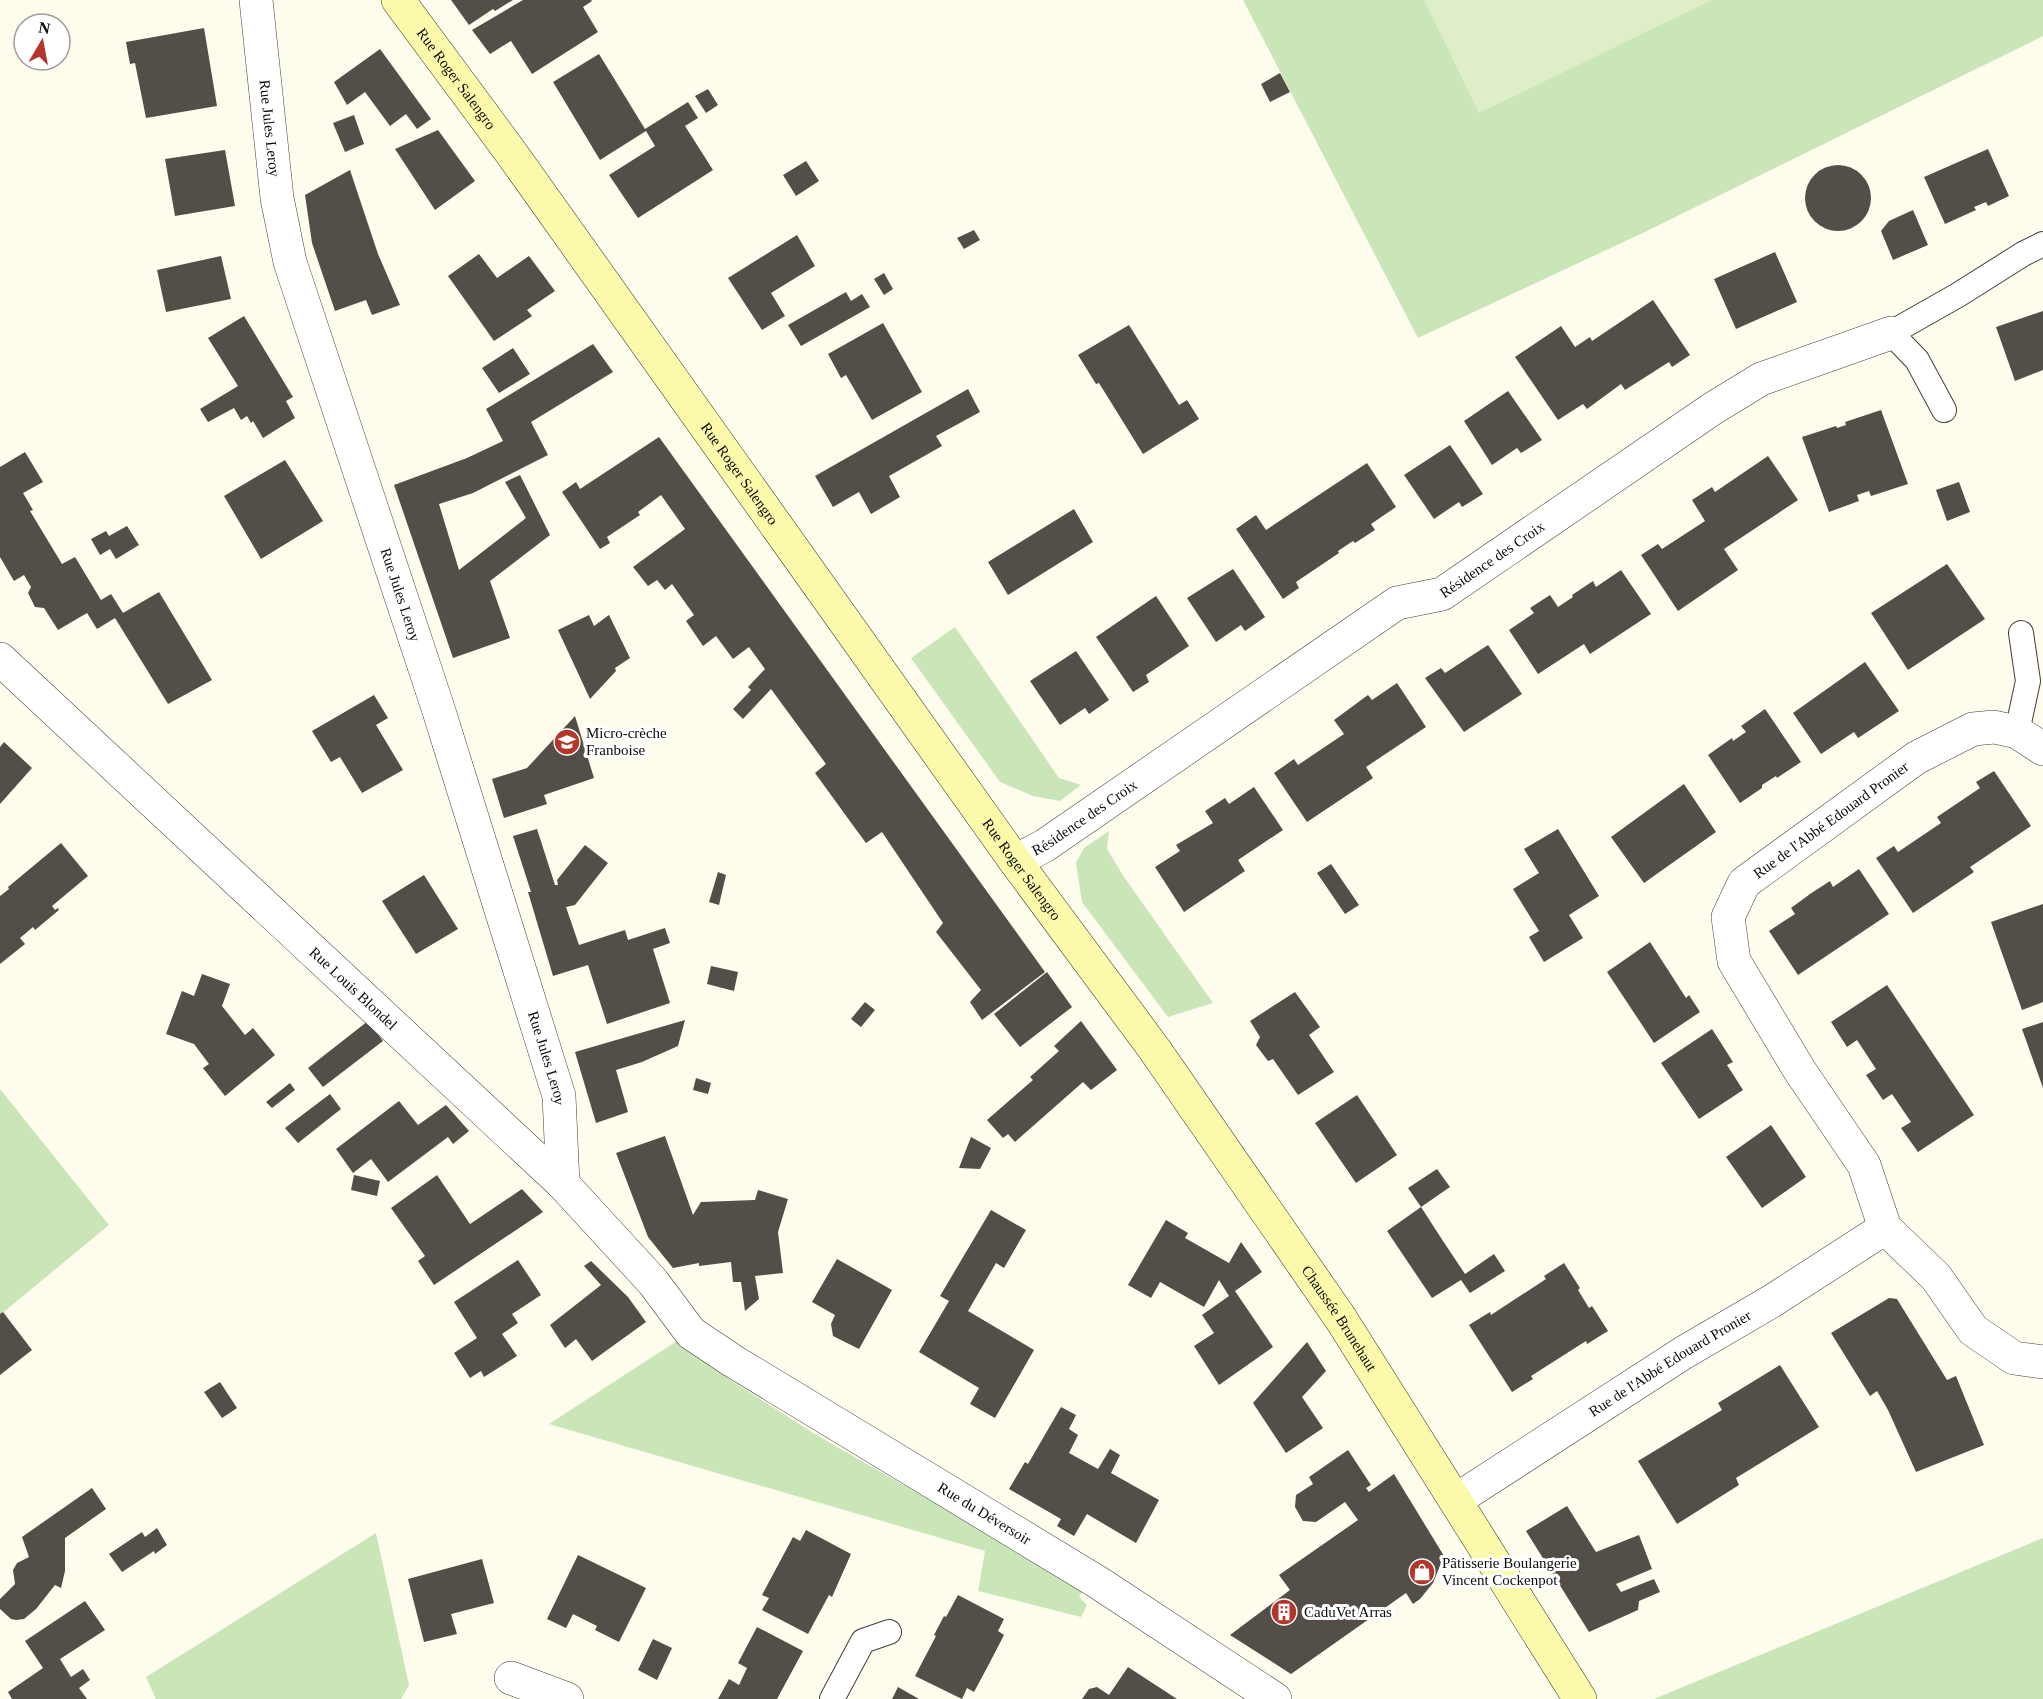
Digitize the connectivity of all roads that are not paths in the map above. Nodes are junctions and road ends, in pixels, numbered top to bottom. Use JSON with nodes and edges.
{"nodes":[{"id":1,"x":256,"y":0,"type":"edge"},
{"id":2,"x":398,"y":0,"type":"edge"},
{"id":3,"x":2043,"y":244,"type":"edge"},
{"id":4,"x":1891,"y":333,"type":"junction"},
{"id":5,"x":1944,"y":410,"type":"dead end"},
{"id":6,"x":2022,"y":633,"type":"dead end"},
{"id":7,"x":0,"y":659,"type":"edge"},
{"id":8,"x":2030,"y":741,"type":"edge"},
{"id":9,"x":1015,"y":861,"type":"junction"},
{"id":10,"x":1079,"y":950,"type":"joint"},
{"id":11,"x":563,"y":1184,"type":"junction"},
{"id":12,"x":1885,"y":1228,"type":"junction"},
{"id":13,"x":691,"y":1333,"type":"joint"},
{"id":14,"x":2043,"y":1362,"type":"edge"},
{"id":15,"x":1456,"y":1500,"type":"junction"},
{"id":16,"x":889,"y":1632,"type":"dead end"},
{"id":17,"x":511,"y":1678,"type":"dead end"},
{"id":18,"x":1264,"y":1696,"type":"edge"},
{"id":19,"x":567,"y":1699,"type":"edge"},
{"id":20,"x":832,"y":1699,"type":"edge"},
{"id":21,"x":1580,"y":1699,"type":"edge"}],
"edges":[{"from":1,"to":11,"type":"street","name":"Rue Jules Leroy"},
{"from":2,"to":9,"type":"main road","name":"Rue Roger Salengro"},
{"from":3,"to":4,"type":"lane"},
{"from":4,"to":5,"type":"lane"},
{"from":4,"to":9,"type":"street","name":"Résidence des Croix"},
{"from":6,"to":8,"type":"lane"},
{"from":7,"to":11,"type":"street","name":"Rue Louis Blondel"},
{"from":8,"to":12,"type":"street","name":"Rue de l'Abbé Edouard Pronier"},
{"from":9,"to":10,"type":"main road","name":"Rue Roger Salengro"},
{"from":10,"to":15,"type":"main road","name":"Chaussée Brunehaut"},
{"from":11,"to":13,"type":"street","name":"Rue Louis Blondel"},
{"from":12,"to":14,"type":"street","name":"Rue de l'Abbé Edouard Pronier"},
{"from":12,"to":15,"type":"street","name":"Rue de l'Abbé Edouard Pronier"},
{"from":13,"to":18,"type":"street","name":"Rue du Déversoir"},
{"from":15,"to":21,"type":"main road","name":"Chaussée Brunehaut"},
{"from":16,"to":20,"type":"lane"},
{"from":17,"to":19,"type":"street"}]}
